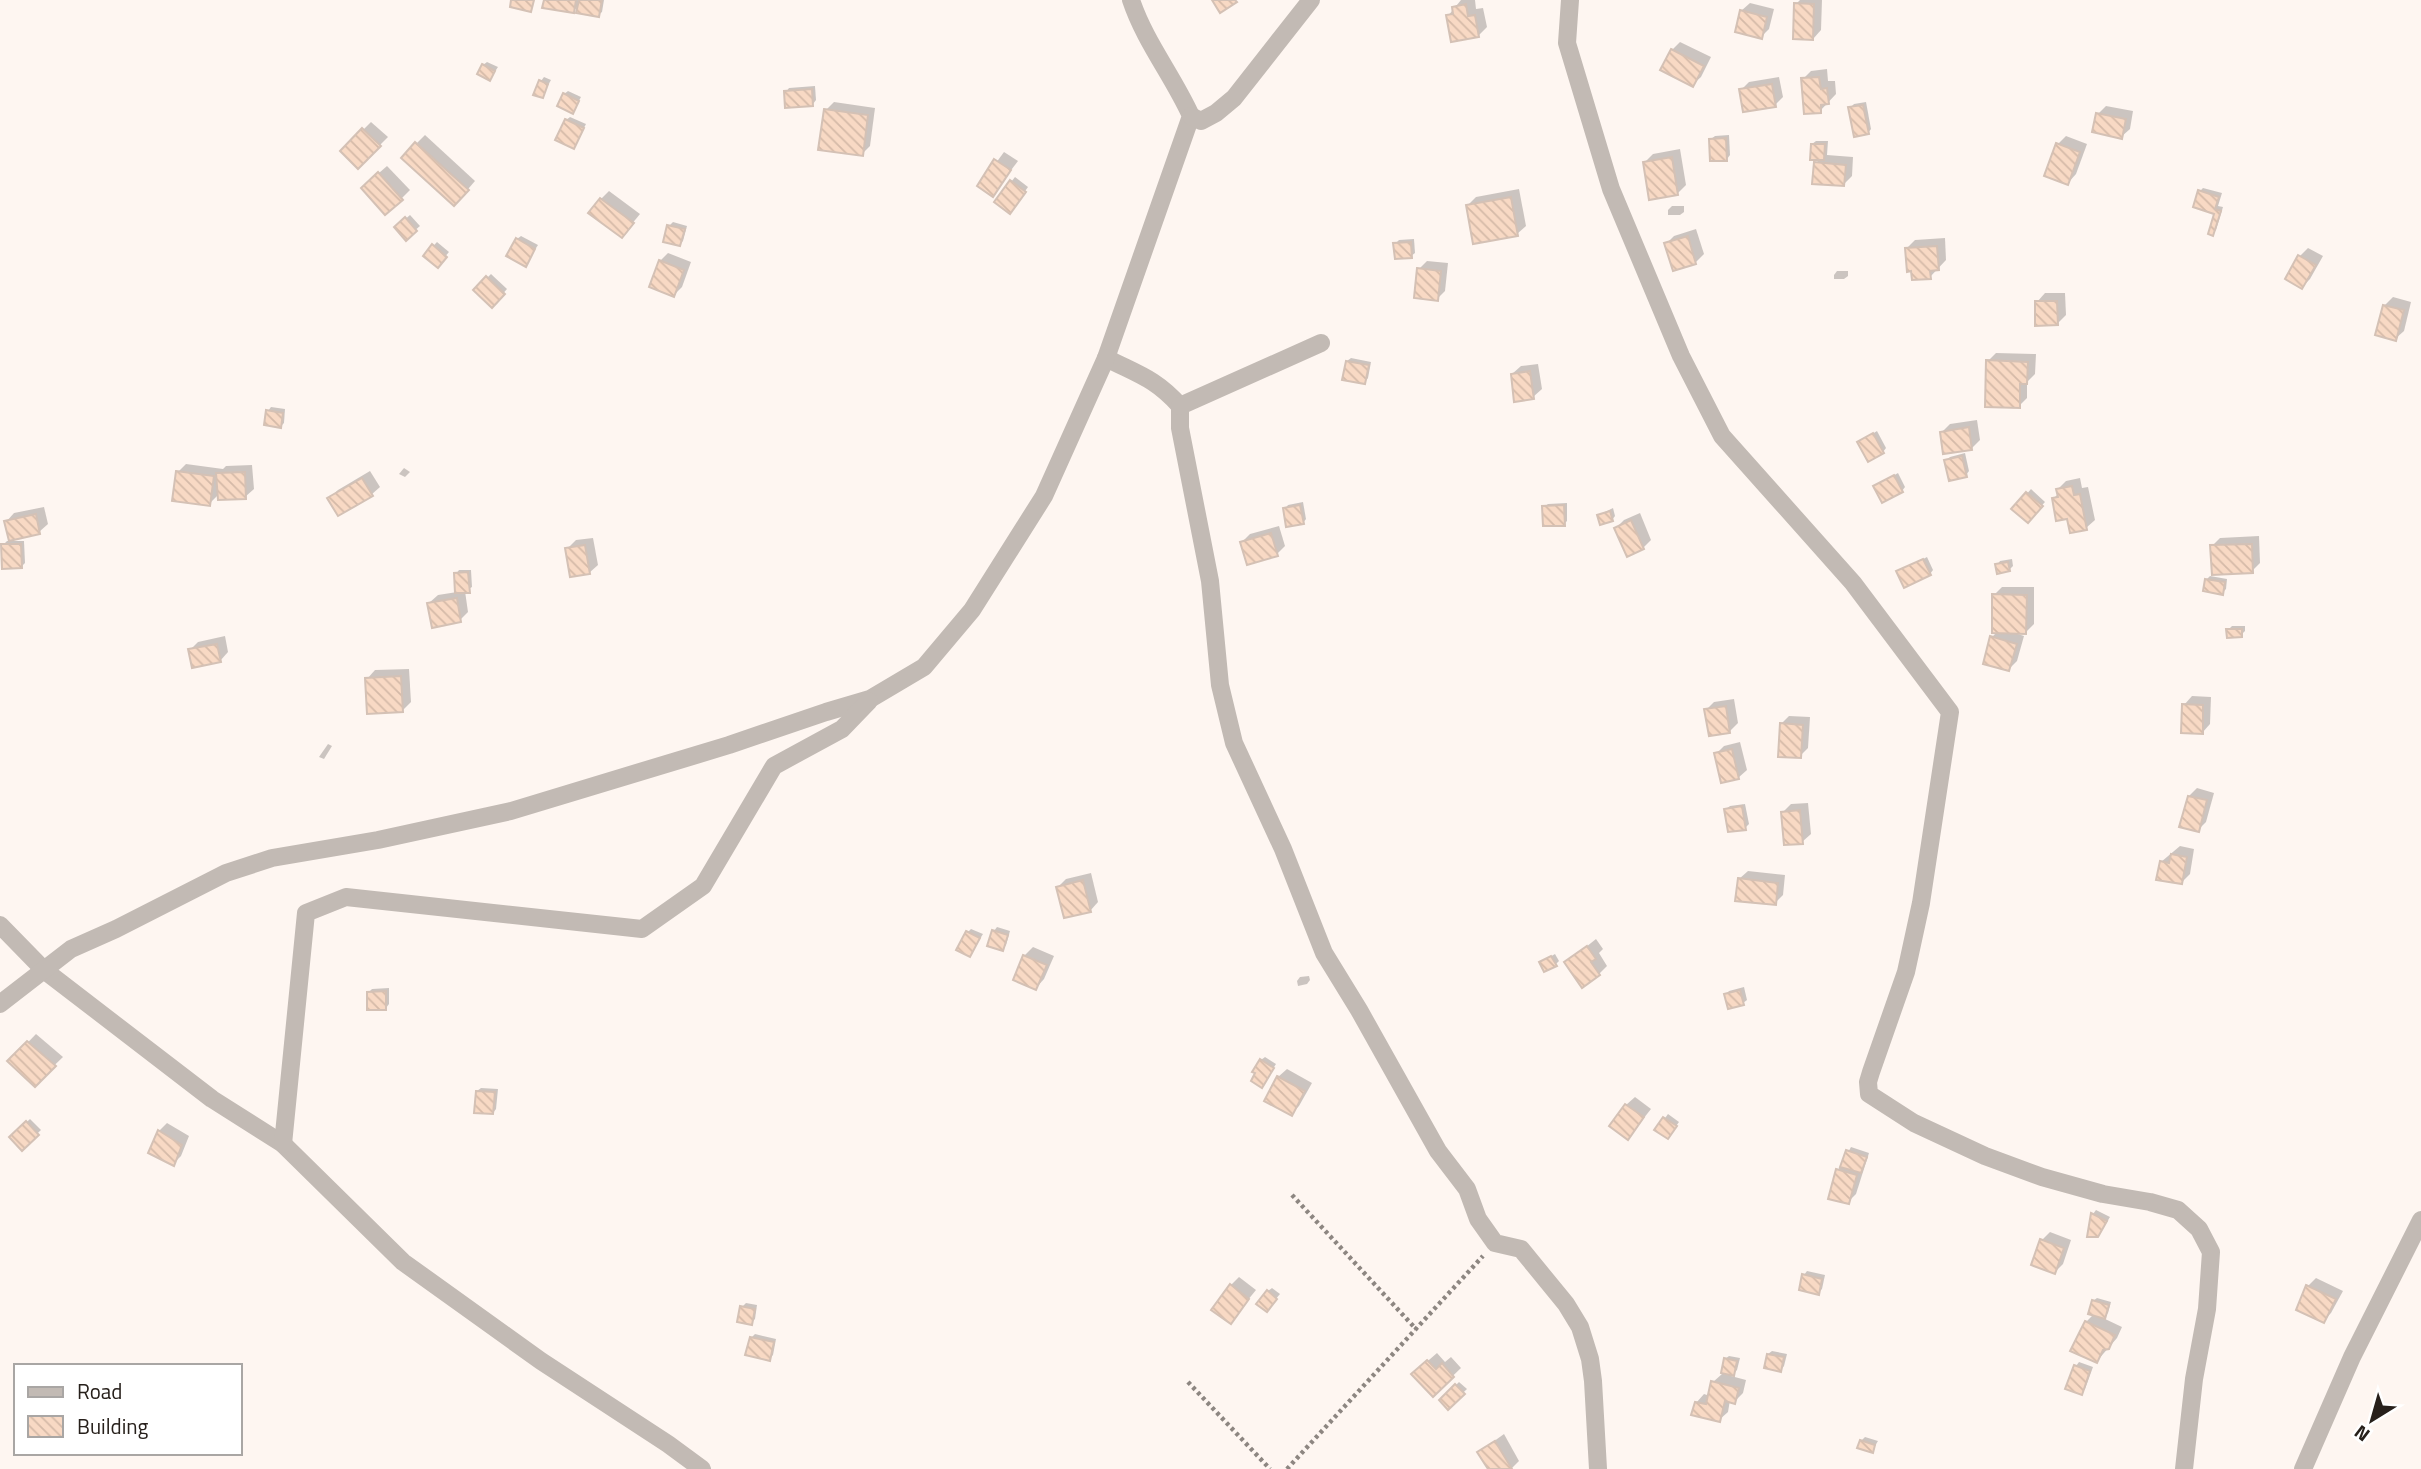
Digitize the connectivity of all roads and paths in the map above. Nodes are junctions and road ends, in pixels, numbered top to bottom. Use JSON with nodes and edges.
{"nodes":[{"id":1,"x":1131,"y":0,"type":"edge"},
{"id":2,"x":1311,"y":0,"type":"edge"},
{"id":3,"x":1570,"y":0,"type":"edge"},
{"id":4,"x":1191,"y":116,"type":"junction"},
{"id":5,"x":1321,"y":343,"type":"dead end"},
{"id":6,"x":1106,"y":358,"type":"junction"},
{"id":7,"x":1180,"y":406,"type":"junction"},
{"id":8,"x":870,"y":699,"type":"junction"},
{"id":9,"x":0,"y":925,"type":"edge"},
{"id":10,"x":44,"y":970,"type":"junction"},
{"id":11,"x":0,"y":1004,"type":"edge"},
{"id":12,"x":283,"y":1144,"type":"junction"},
{"id":13,"x":1292,"y":1195,"type":"dead end"},
{"id":14,"x":2421,"y":1220,"type":"edge"},
{"id":15,"x":1495,"y":1243,"type":"junction"},
{"id":16,"x":1416,"y":1329,"type":"junction"},
{"id":17,"x":1188,"y":1382,"type":"dead end"},
{"id":18,"x":702,"y":1469,"type":"edge"},
{"id":19,"x":1270,"y":1469,"type":"edge"},
{"id":20,"x":1287,"y":1469,"type":"edge"},
{"id":21,"x":1598,"y":1469,"type":"edge"},
{"id":22,"x":2184,"y":1469,"type":"edge"},
{"id":23,"x":2303,"y":1469,"type":"edge"}],
"edges":[{"from":1,"to":4,"type":"street"},
{"from":2,"to":4,"type":"street"},
{"from":3,"to":22,"type":"street"},
{"from":4,"to":6,"type":"street"},
{"from":5,"to":7,"type":"street"},
{"from":6,"to":7,"type":"street"},
{"from":6,"to":8,"type":"street"},
{"from":7,"to":15,"type":"street"},
{"from":8,"to":10,"type":"street"},
{"from":8,"to":12,"type":"street"},
{"from":9,"to":10,"type":"street"},
{"from":10,"to":11,"type":"street"},
{"from":10,"to":12,"type":"street"},
{"from":12,"to":18,"type":"street"},
{"from":13,"to":16,"type":"path"},
{"from":14,"to":23,"type":"street"},
{"from":15,"to":16,"type":"path"},
{"from":15,"to":21,"type":"street"},
{"from":16,"to":20,"type":"path"},
{"from":17,"to":19,"type":"path"}]}
